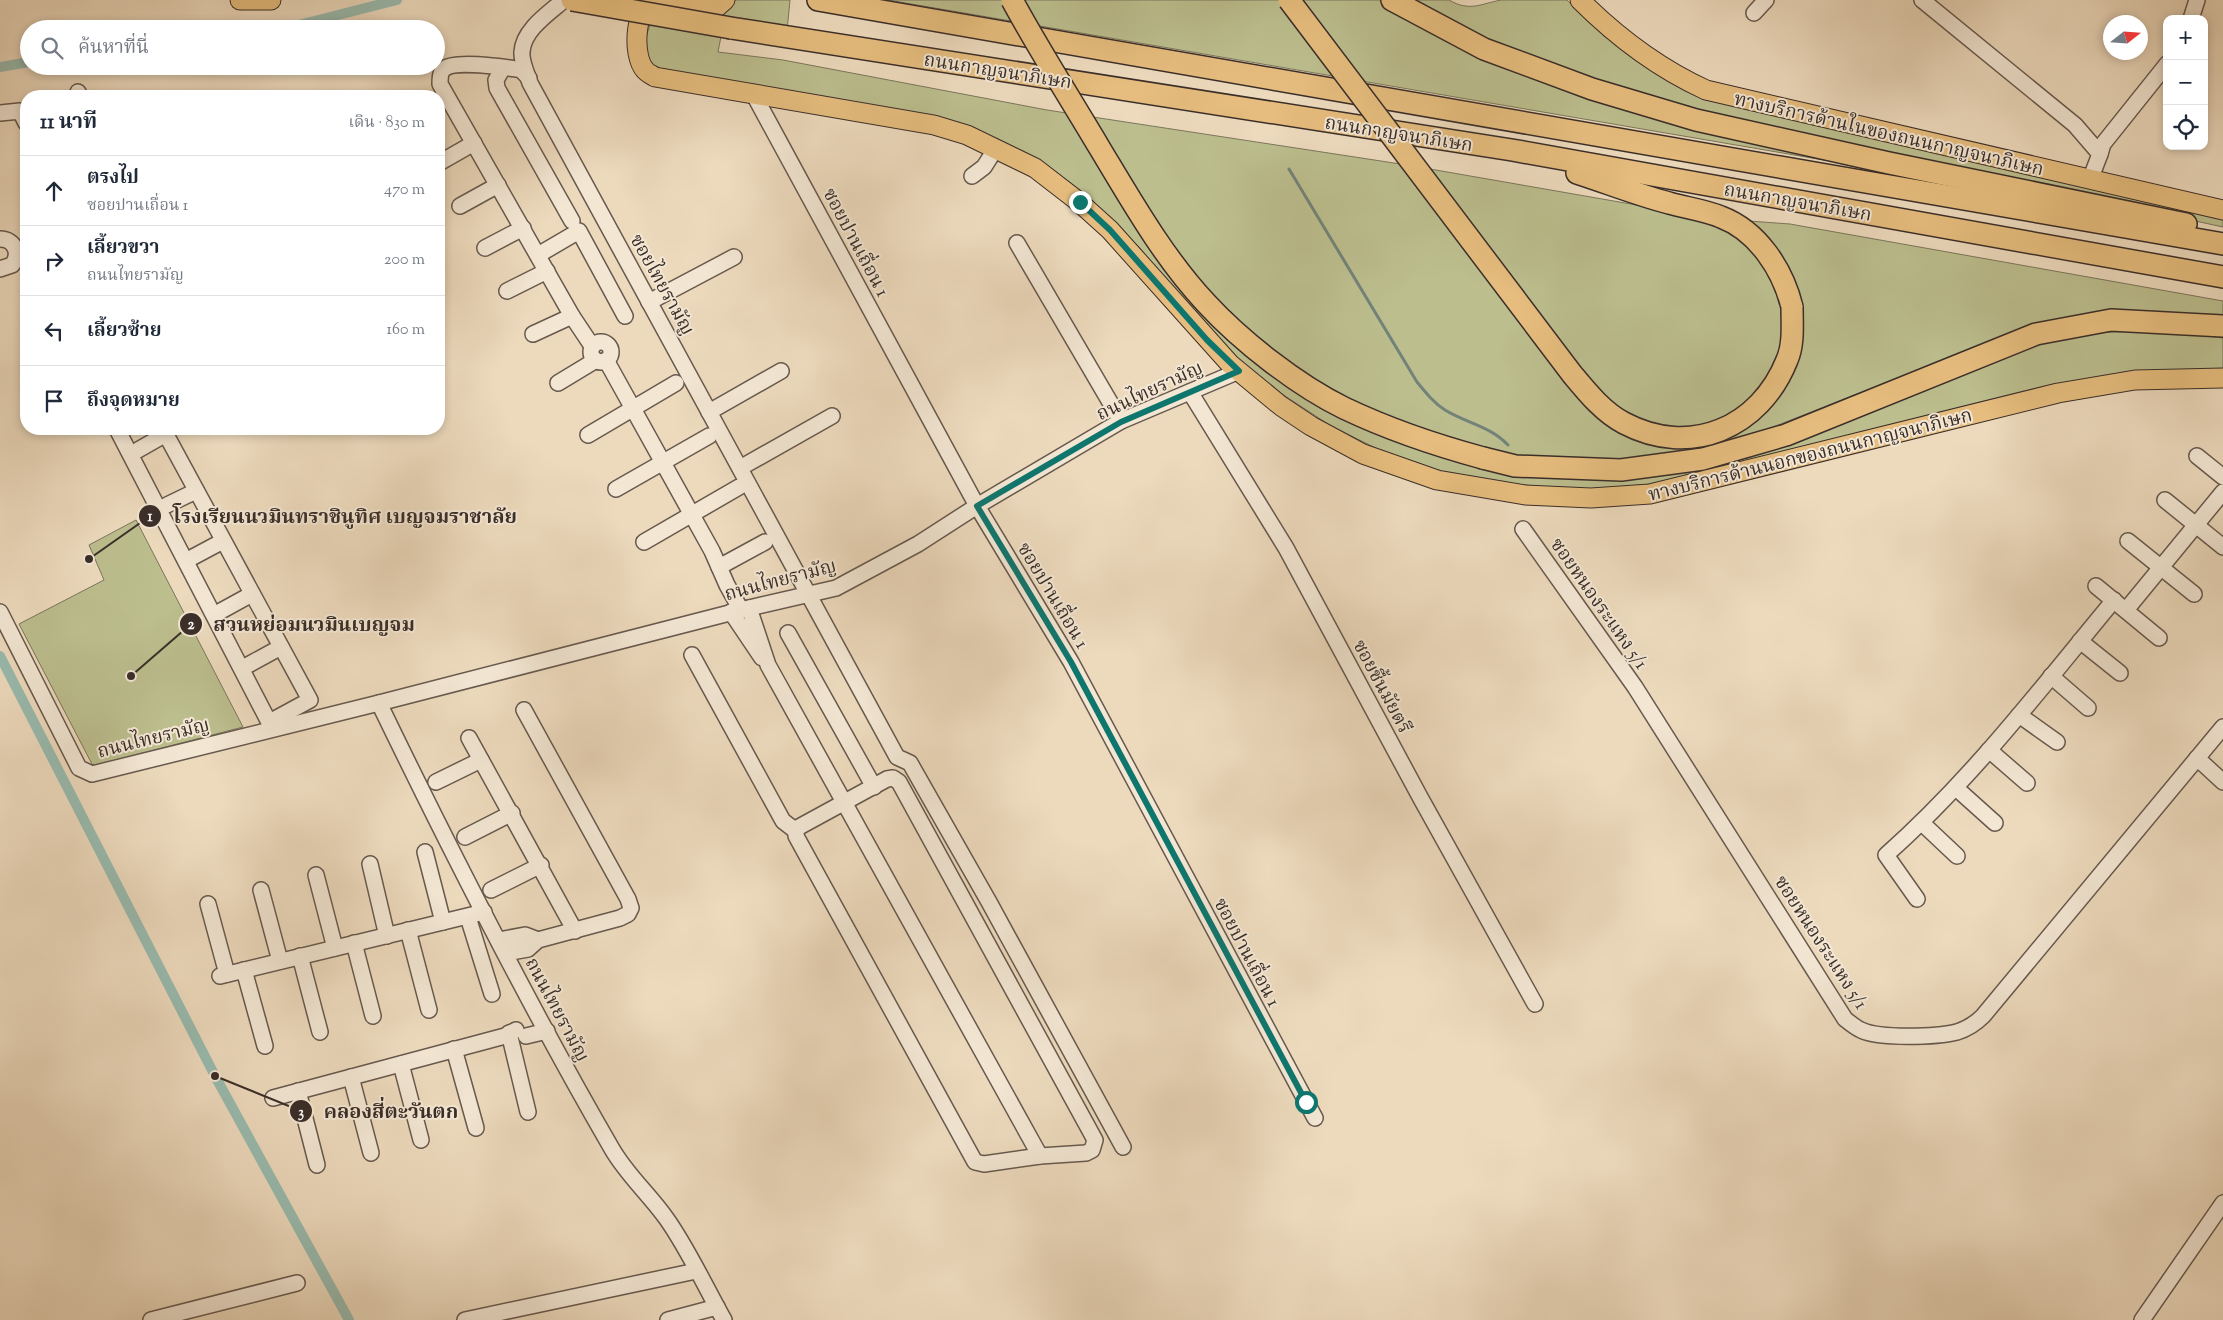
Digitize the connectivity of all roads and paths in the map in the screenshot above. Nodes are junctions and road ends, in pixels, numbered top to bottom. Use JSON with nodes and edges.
{"nodes":[{"id":1,"x":240,"y":0,"type":"edge"},
{"id":2,"x":271,"y":0,"type":"edge"},
{"id":3,"x":564,"y":0,"type":"edge"},
{"id":4,"x":572,"y":0,"type":"edge"},
{"id":5,"x":656,"y":0,"type":"edge"},
{"id":6,"x":664,"y":0,"type":"edge"},
{"id":7,"x":725,"y":0,"type":"edge"},
{"id":8,"x":818,"y":0,"type":"edge"},
{"id":9,"x":1012,"y":0,"type":"edge"},
{"id":10,"x":1289,"y":0,"type":"edge"},
{"id":11,"x":1392,"y":0,"type":"edge"},
{"id":12,"x":1580,"y":0,"type":"edge"},
{"id":13,"x":1766,"y":0,"type":"edge"},
{"id":14,"x":1922,"y":0,"type":"edge"},
{"id":15,"x":2197,"y":0,"type":"edge"},
{"id":16,"x":1754,"y":13,"type":"dead end"},
{"id":17,"x":2193,"y":15,"type":"edge"},
{"id":18,"x":445,"y":68,"type":"edge"},
{"id":19,"x":503,"y":68,"type":"junction"},
{"id":20,"x":2163,"y":69,"type":"edge"},
{"id":21,"x":441,"y":75,"type":"edge"},
{"id":22,"x":528,"y":78,"type":"junction"},
{"id":23,"x":441,"y":90,"type":"edge"},
{"id":24,"x":754,"y":95,"type":"junction"},
{"id":25,"x":445,"y":103,"type":"edge"},
{"id":26,"x":20,"y":111,"type":"edge"},
{"id":27,"x":0,"y":113,"type":"edge"},
{"id":28,"x":474,"y":143,"type":"junction"},
{"id":29,"x":996,"y":148,"type":"junction"},
{"id":30,"x":1512,"y":150,"type":"junction"},
{"id":31,"x":2100,"y":154,"type":"junction"},
{"id":32,"x":445,"y":160,"type":"edge"},
{"id":33,"x":972,"y":176,"type":"dead end"},
{"id":34,"x":2090,"y":180,"type":"junction"},
{"id":35,"x":498,"y":185,"type":"junction"},
{"id":36,"x":460,"y":206,"type":"dead end"},
{"id":37,"x":2223,"y":210,"type":"edge"},
{"id":38,"x":572,"y":221,"type":"dead end"},
{"id":39,"x":523,"y":228,"type":"junction"},
{"id":40,"x":2223,"y":232,"type":"edge"},
{"id":41,"x":1017,"y":243,"type":"dead end"},
{"id":42,"x":2223,"y":244,"type":"edge"},
{"id":43,"x":14,"y":246,"type":"edge"},
{"id":44,"x":485,"y":248,"type":"dead end"},
{"id":45,"x":538,"y":255,"type":"junction"},
{"id":46,"x":734,"y":257,"type":"dead end"},
{"id":47,"x":1,"y":269,"type":"edge"},
{"id":48,"x":547,"y":271,"type":"junction"},
{"id":49,"x":2223,"y":278,"type":"edge"},
{"id":50,"x":507,"y":291,"type":"dead end"},
{"id":51,"x":649,"y":302,"type":"junction"},
{"id":52,"x":572,"y":316,"type":"junction"},
{"id":53,"x":625,"y":316,"type":"dead end"},
{"id":54,"x":2223,"y":326,"type":"edge"},
{"id":55,"x":533,"y":334,"type":"dead end"},
{"id":56,"x":598,"y":356,"type":"junction"},
{"id":57,"x":781,"y":371,"type":"dead end"},
{"id":58,"x":1239,"y":371,"type":"junction"},
{"id":59,"x":2223,"y":378,"type":"edge"},
{"id":60,"x":558,"y":382,"type":"dead end"},
{"id":61,"x":676,"y":383,"type":"dead end"},
{"id":62,"x":1190,"y":392,"type":"junction"},
{"id":63,"x":632,"y":409,"type":"junction"},
{"id":64,"x":709,"y":412,"type":"junction"},
{"id":65,"x":832,"y":416,"type":"dead end"},
{"id":66,"x":1121,"y":422,"type":"junction"},
{"id":67,"x":120,"y":435,"type":"edge"},
{"id":68,"x":159,"y":435,"type":"edge"},
{"id":69,"x":166,"y":435,"type":"edge"},
{"id":70,"x":588,"y":435,"type":"dead end"},
{"id":71,"x":709,"y":436,"type":"dead end"},
{"id":72,"x":138,"y":450,"type":"dead end"},
{"id":73,"x":2198,"y":456,"type":"dead end"},
{"id":74,"x":662,"y":461,"type":"junction"},
{"id":75,"x":740,"y":468,"type":"junction"},
{"id":76,"x":2223,"y":477,"type":"edge"},
{"id":77,"x":739,"y":487,"type":"dead end"},
{"id":78,"x":616,"y":489,"type":"dead end"},
{"id":79,"x":196,"y":491,"type":"junction"},
{"id":80,"x":2223,"y":492,"type":"edge"},
{"id":81,"x":2165,"y":500,"type":"dead end"},
{"id":82,"x":167,"y":505,"type":"dead end"},
{"id":83,"x":977,"y":506,"type":"junction"},
{"id":84,"x":692,"y":514,"type":"junction"},
{"id":85,"x":2196,"y":525,"type":"junction"},
{"id":86,"x":1523,"y":529,"type":"dead end"},
{"id":87,"x":223,"y":541,"type":"junction"},
{"id":88,"x":2128,"y":541,"type":"dead end"},
{"id":89,"x":644,"y":542,"type":"dead end"},
{"id":90,"x":765,"y":542,"type":"dead end"},
{"id":91,"x":2223,"y":546,"type":"edge"},
{"id":92,"x":193,"y":557,"type":"dead end"},
{"id":93,"x":719,"y":567,"type":"junction"},
{"id":94,"x":2160,"y":567,"type":"junction"},
{"id":95,"x":2096,"y":586,"type":"dead end"},
{"id":96,"x":252,"y":594,"type":"junction"},
{"id":97,"x":808,"y":594,"type":"junction"},
{"id":98,"x":2194,"y":594,"type":"dead end"},
{"id":99,"x":2120,"y":605,"type":"junction"},
{"id":100,"x":222,"y":610,"type":"dead end"},
{"id":101,"x":737,"y":611,"type":"junction"},
{"id":102,"x":0,"y":612,"type":"edge"},
{"id":103,"x":788,"y":633,"type":"dead end"},
{"id":104,"x":2159,"y":638,"type":"dead end"},
{"id":105,"x":2080,"y":641,"type":"junction"},
{"id":106,"x":281,"y":647,"type":"junction"},
{"id":107,"x":692,"y":655,"type":"dead end"},
{"id":108,"x":248,"y":664,"type":"dead end"},
{"id":109,"x":2120,"y":673,"type":"dead end"},
{"id":110,"x":2051,"y":676,"type":"junction"},
{"id":111,"x":379,"y":703,"type":"junction"},
{"id":112,"x":2088,"y":708,"type":"dead end"},
{"id":113,"x":524,"y":710,"type":"dead end"},
{"id":114,"x":2019,"y":714,"type":"junction"},
{"id":115,"x":274,"y":723,"type":"junction"},
{"id":116,"x":2223,"y":727,"type":"edge"},
{"id":117,"x":469,"y":738,"type":"dead end"},
{"id":118,"x":2057,"y":742,"type":"dead end"},
{"id":119,"x":1989,"y":750,"type":"junction"},
{"id":120,"x":2197,"y":758,"type":"junction"},
{"id":121,"x":482,"y":760,"type":"junction"},
{"id":122,"x":436,"y":782,"type":"dead end"},
{"id":123,"x":2223,"y":782,"type":"edge"},
{"id":124,"x":2027,"y":783,"type":"dead end"},
{"id":125,"x":874,"y":787,"type":"junction"},
{"id":126,"x":1956,"y":788,"type":"junction"},
{"id":127,"x":844,"y":803,"type":"junction"},
{"id":128,"x":512,"y":813,"type":"junction"},
{"id":129,"x":1922,"y":823,"type":"junction"},
{"id":130,"x":1995,"y":823,"type":"dead end"},
{"id":131,"x":796,"y":831,"type":"junction"},
{"id":132,"x":465,"y":837,"type":"dead end"},
{"id":133,"x":425,"y":852,"type":"dead end"},
{"id":134,"x":1957,"y":856,"type":"dead end"},
{"id":135,"x":370,"y":864,"type":"dead end"},
{"id":136,"x":541,"y":864,"type":"junction"},
{"id":137,"x":316,"y":875,"type":"dead end"},
{"id":138,"x":261,"y":890,"type":"dead end"},
{"id":139,"x":491,"y":890,"type":"dead end"},
{"id":140,"x":1917,"y":900,"type":"dead end"},
{"id":141,"x":208,"y":904,"type":"dead end"},
{"id":142,"x":484,"y":912,"type":"junction"},
{"id":143,"x":468,"y":917,"type":"junction"},
{"id":144,"x":443,"y":922,"type":"junction"},
{"id":145,"x":408,"y":930,"type":"junction"},
{"id":146,"x":575,"y":930,"type":"junction"},
{"id":147,"x":387,"y":936,"type":"junction"},
{"id":148,"x":354,"y":943,"type":"junction"},
{"id":149,"x":503,"y":947,"type":"junction"},
{"id":150,"x":335,"y":948,"type":"junction"},
{"id":151,"x":300,"y":956,"type":"junction"},
{"id":152,"x":280,"y":961,"type":"junction"},
{"id":153,"x":244,"y":970,"type":"junction"},
{"id":154,"x":492,"y":994,"type":"dead end"},
{"id":155,"x":1535,"y":1004,"type":"dead end"},
{"id":156,"x":428,"y":1010,"type":"dead end"},
{"id":157,"x":373,"y":1016,"type":"dead end"},
{"id":158,"x":545,"y":1027,"type":"junction"},
{"id":159,"x":320,"y":1032,"type":"dead end"},
{"id":160,"x":516,"y":1034,"type":"junction"},
{"id":161,"x":265,"y":1046,"type":"dead end"},
{"id":162,"x":454,"y":1049,"type":"junction"},
{"id":163,"x":401,"y":1064,"type":"junction"},
{"id":164,"x":351,"y":1077,"type":"junction"},
{"id":165,"x":298,"y":1091,"type":"junction"},
{"id":166,"x":273,"y":1098,"type":"dead end"},
{"id":167,"x":528,"y":1112,"type":"dead end"},
{"id":168,"x":1315,"y":1118,"type":"dead end"},
{"id":169,"x":476,"y":1128,"type":"dead end"},
{"id":170,"x":421,"y":1140,"type":"dead end"},
{"id":171,"x":1123,"y":1147,"type":"dead end"},
{"id":172,"x":371,"y":1153,"type":"dead end"},
{"id":173,"x":1040,"y":1156,"type":"junction"},
{"id":174,"x":316,"y":1165,"type":"dead end"},
{"id":175,"x":2223,"y":1203,"type":"edge"},
{"id":176,"x":696,"y":1271,"type":"junction"},
{"id":177,"x":297,"y":1284,"type":"dead end"},
{"id":178,"x":720,"y":1314,"type":"edge"},
{"id":179,"x":151,"y":1320,"type":"edge"},
{"id":180,"x":466,"y":1320,"type":"edge"},
{"id":181,"x":668,"y":1320,"type":"edge"},
{"id":182,"x":2142,"y":1320,"type":"edge"}],
"edges":[{"from":1,"to":2,"type":"main road"},
{"from":3,"to":22,"type":"street","name":"ซอยไทยรามัญ"},
{"from":4,"to":30,"type":"highway","name":"ถนนกาญจนาภิเษก","bridge":true},
{"from":5,"to":24,"type":"main road","name":"ทางบริการด้านนอกของถนนกาญจนาภิเษก"},
{"from":6,"to":7,"type":"main road"},
{"from":8,"to":42,"type":"highway","name":"ถนนกาญจนาภิเษก"},
{"from":9,"to":54,"type":"highway","bridge":true},
{"from":10,"to":30,"type":"highway","bridge":true},
{"from":11,"to":40,"type":"highway"},
{"from":12,"to":34,"type":"main road","name":"ทางบริการด้านในของถนนกาญจนาภิเษก"},
{"from":13,"to":16,"type":"street"},
{"from":14,"to":31,"type":"street"},
{"from":15,"to":17,"type":"street"},
{"from":18,"to":19,"type":"street"},
{"from":19,"to":22,"type":"street"},
{"from":19,"to":38,"type":"street"},
{"from":20,"to":31,"type":"street"},
{"from":21,"to":23,"type":"street"},
{"from":22,"to":51,"type":"street","name":"ซอยไทยรามัญ"},
{"from":24,"to":29,"type":"main road","name":"ทางบริการด้านนอกของถนนกาญจนาภิเษก"},
{"from":24,"to":83,"type":"street","name":"ซอยปานเถื่อน 1"},
{"from":25,"to":28,"type":"street"},
{"from":26,"to":27,"type":"street"},
{"from":28,"to":32,"type":"street"},
{"from":28,"to":35,"type":"street"},
{"from":29,"to":33,"type":"street"},
{"from":29,"to":58,"type":"main road","name":"ทางบริการด้านนอกของถนนกาญจนาภิเษก"},
{"from":30,"to":49,"type":"highway","name":"ถนนกาญจนาภิเษก"},
{"from":31,"to":34,"type":"street"},
{"from":34,"to":37,"type":"main road","name":"ทางบริการด้านในของถนนกาญจนาภิเษก"},
{"from":35,"to":36,"type":"street"},
{"from":35,"to":39,"type":"street"},
{"from":39,"to":44,"type":"street"},
{"from":39,"to":45,"type":"street"},
{"from":41,"to":66,"type":"street"},
{"from":43,"to":47,"type":"street"},
{"from":45,"to":48,"type":"street"},
{"from":45,"to":53,"type":"street"},
{"from":46,"to":51,"type":"street"},
{"from":48,"to":50,"type":"street"},
{"from":48,"to":52,"type":"street"},
{"from":51,"to":64,"type":"street","name":"ซอยไทยรามัญ"},
{"from":52,"to":55,"type":"street"},
{"from":52,"to":56,"type":"street"},
{"from":56,"to":60,"type":"street"},
{"from":56,"to":63,"type":"street"},
{"from":57,"to":64,"type":"street"},
{"from":58,"to":59,"type":"main road","name":"ทางบริการด้านนอกของถนนกาญจนาภิเษก"},
{"from":58,"to":62,"type":"street","name":"ถนนไทยรามัญ"},
{"from":61,"to":63,"type":"street"},
{"from":62,"to":66,"type":"street","name":"ถนนไทยรามัญ"},
{"from":62,"to":155,"type":"street","name":"ซอยชื้นมัยตรี"},
{"from":63,"to":70,"type":"street"},
{"from":63,"to":74,"type":"street"},
{"from":64,"to":75,"type":"street","name":"ซอยไทยรามัญ"},
{"from":65,"to":75,"type":"street"},
{"from":66,"to":83,"type":"street","name":"ถนนไทยรามัญ"},
{"from":67,"to":115,"type":"street"},
{"from":68,"to":72,"type":"street"},
{"from":69,"to":79,"type":"street"},
{"from":71,"to":74,"type":"street"},
{"from":73,"to":76,"type":"street"},
{"from":74,"to":78,"type":"street"},
{"from":74,"to":84,"type":"street"},
{"from":75,"to":97,"type":"street","name":"ซอยไทยรามัญ"},
{"from":77,"to":84,"type":"street"},
{"from":79,"to":82,"type":"street"},
{"from":79,"to":87,"type":"street"},
{"from":80,"to":85,"type":"street"},
{"from":81,"to":85,"type":"street"},
{"from":83,"to":97,"type":"street","name":"ถนนไทยรามัญ"},
{"from":83,"to":168,"type":"street","name":"ซอยปานเถื่อน 1"},
{"from":84,"to":89,"type":"street"},
{"from":84,"to":93,"type":"street"},
{"from":85,"to":91,"type":"street"},
{"from":85,"to":94,"type":"street"},
{"from":86,"to":120,"type":"street","name":"ซอยหนองระแหง 5/1"},
{"from":87,"to":92,"type":"street"},
{"from":87,"to":96,"type":"street"},
{"from":88,"to":94,"type":"street"},
{"from":90,"to":93,"type":"street"},
{"from":93,"to":101,"type":"street"},
{"from":94,"to":98,"type":"street"},
{"from":94,"to":99,"type":"street"},
{"from":95,"to":99,"type":"street"},
{"from":96,"to":100,"type":"street"},
{"from":96,"to":106,"type":"street"},
{"from":97,"to":101,"type":"street","name":"ถนนไทยรามัญ"},
{"from":97,"to":171,"type":"street","name":"ซอยไทยรามัญ"},
{"from":99,"to":104,"type":"street"},
{"from":99,"to":105,"type":"street"},
{"from":101,"to":111,"type":"street","name":"ถนนไทยรามัญ"},
{"from":101,"to":127,"type":"street"},
{"from":102,"to":115,"type":"street","name":"ถนนไทยรามัญ"},
{"from":103,"to":125,"type":"street"},
{"from":105,"to":109,"type":"street"},
{"from":105,"to":110,"type":"street"},
{"from":106,"to":108,"type":"street"},
{"from":106,"to":115,"type":"street"},
{"from":107,"to":131,"type":"street"},
{"from":110,"to":112,"type":"street"},
{"from":110,"to":114,"type":"street"},
{"from":111,"to":115,"type":"street","name":"ถนนไทยรามัญ"},
{"from":111,"to":142,"type":"street","name":"ถนนไทยรามัญ"},
{"from":113,"to":146,"type":"street"},
{"from":114,"to":118,"type":"street"},
{"from":114,"to":119,"type":"street"},
{"from":116,"to":120,"type":"street","name":"ซอยหนองระแหง 5/1"},
{"from":117,"to":121,"type":"street"},
{"from":119,"to":124,"type":"street"},
{"from":119,"to":126,"type":"street"},
{"from":120,"to":123,"type":"street"},
{"from":121,"to":122,"type":"street"},
{"from":121,"to":128,"type":"street"},
{"from":125,"to":127,"type":"street"},
{"from":125,"to":173,"type":"street"},
{"from":126,"to":129,"type":"street"},
{"from":126,"to":130,"type":"street"},
{"from":127,"to":131,"type":"street"},
{"from":127,"to":173,"type":"street"},
{"from":128,"to":132,"type":"street"},
{"from":128,"to":136,"type":"street"},
{"from":129,"to":134,"type":"street"},
{"from":129,"to":140,"type":"street"},
{"from":131,"to":173,"type":"street"},
{"from":133,"to":144,"type":"street"},
{"from":135,"to":147,"type":"street"},
{"from":136,"to":139,"type":"street"},
{"from":136,"to":146,"type":"street"},
{"from":137,"to":150,"type":"street"},
{"from":138,"to":152,"type":"street"},
{"from":141,"to":153,"type":"street"},
{"from":142,"to":143,"type":"street"},
{"from":142,"to":149,"type":"street","name":"ถนนไทยรามัญ"},
{"from":143,"to":144,"type":"street"},
{"from":143,"to":154,"type":"street"},
{"from":144,"to":145,"type":"street"},
{"from":145,"to":147,"type":"street"},
{"from":145,"to":156,"type":"street"},
{"from":146,"to":149,"type":"street"},
{"from":147,"to":148,"type":"street"},
{"from":148,"to":150,"type":"street"},
{"from":148,"to":157,"type":"street"},
{"from":149,"to":158,"type":"street","name":"ถนนไทยรามัญ"},
{"from":150,"to":151,"type":"street"},
{"from":151,"to":152,"type":"street"},
{"from":151,"to":159,"type":"street"},
{"from":152,"to":153,"type":"street"},
{"from":153,"to":161,"type":"street"},
{"from":158,"to":160,"type":"street"},
{"from":158,"to":176,"type":"street","name":"ถนนไทยรามัญ"},
{"from":160,"to":162,"type":"street"},
{"from":160,"to":167,"type":"street"},
{"from":162,"to":163,"type":"street"},
{"from":162,"to":169,"type":"street"},
{"from":163,"to":164,"type":"street"},
{"from":163,"to":170,"type":"street"},
{"from":164,"to":165,"type":"street"},
{"from":164,"to":172,"type":"street"},
{"from":165,"to":166,"type":"street"},
{"from":165,"to":174,"type":"street"},
{"from":175,"to":182,"type":"street"},
{"from":176,"to":178,"type":"street","name":"ถนนไทยรามัญ"},
{"from":176,"to":180,"type":"street"},
{"from":177,"to":179,"type":"street"},
{"from":178,"to":181,"type":"street"}]}
